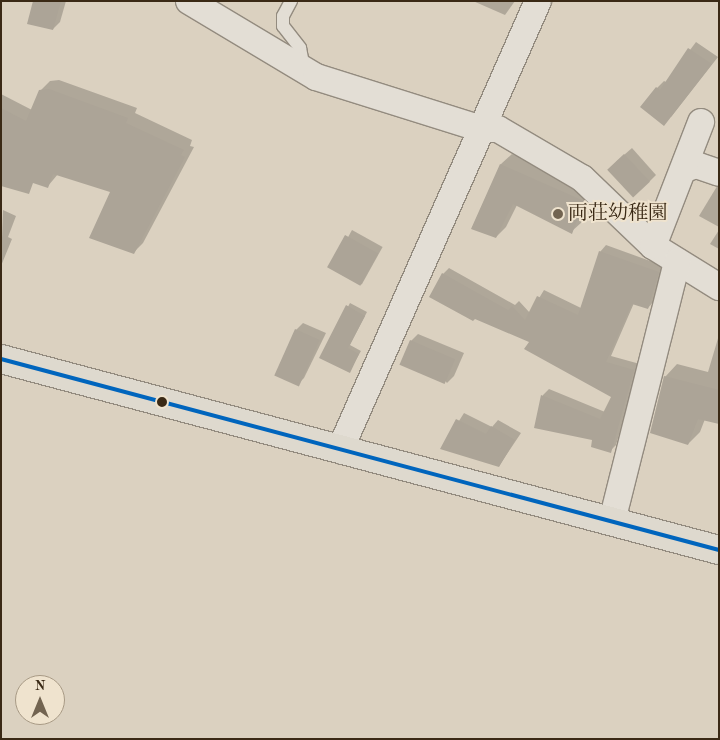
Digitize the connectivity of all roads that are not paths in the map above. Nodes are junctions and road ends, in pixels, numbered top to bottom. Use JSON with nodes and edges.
{"nodes":[{"id":1,"x":189,"y":1,"type":"edge"},
{"id":2,"x":291,"y":1,"type":"edge"},
{"id":3,"x":538,"y":1,"type":"edge"},
{"id":4,"x":305,"y":70,"type":"junction"},
{"id":5,"x":701,"y":122,"type":"dead end"},
{"id":6,"x":482,"y":129,"type":"junction"},
{"id":7,"x":685,"y":169,"type":"junction"},
{"id":8,"x":719,"y":173,"type":"edge"},
{"id":9,"x":654,"y":246,"type":"junction"},
{"id":10,"x":678,"y":262,"type":"junction"},
{"id":11,"x":719,"y":287,"type":"edge"},
{"id":12,"x":1,"y":360,"type":"edge"},
{"id":13,"x":340,"y":450,"type":"junction"},
{"id":14,"x":612,"y":521,"type":"junction"},
{"id":15,"x":719,"y":550,"type":"edge"}],
"edges":[{"from":1,"to":4,"type":"street"},
{"from":2,"to":4,"type":"lane"},
{"from":3,"to":6,"type":"street"},
{"from":4,"to":6,"type":"street"},
{"from":5,"to":7,"type":"street"},
{"from":6,"to":9,"type":"street"},
{"from":6,"to":13,"type":"street"},
{"from":7,"to":8,"type":"street"},
{"from":7,"to":9,"type":"street"},
{"from":9,"to":10,"type":"street"},
{"from":10,"to":11,"type":"street"},
{"from":10,"to":14,"type":"street"},
{"from":12,"to":13,"type":"main road"},
{"from":13,"to":14,"type":"main road"},
{"from":14,"to":15,"type":"main road"}]}
